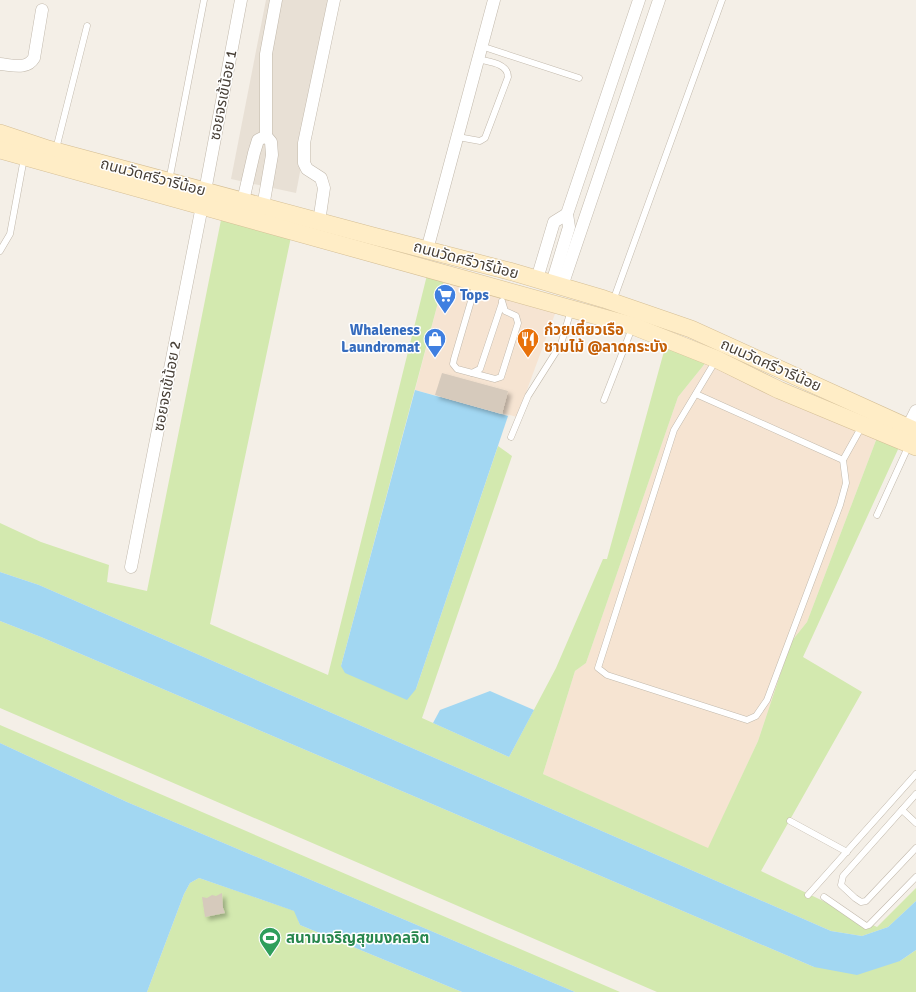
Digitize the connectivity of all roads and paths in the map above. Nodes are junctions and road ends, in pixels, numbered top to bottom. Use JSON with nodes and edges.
{"nodes":[{"id":1,"x":204,"y":0,"type":"edge"},
{"id":2,"x":241,"y":0,"type":"edge"},
{"id":3,"x":276,"y":0,"type":"edge"},
{"id":4,"x":334,"y":0,"type":"edge"},
{"id":5,"x":494,"y":0,"type":"edge"},
{"id":6,"x":639,"y":0,"type":"edge"},
{"id":7,"x":659,"y":0,"type":"edge"},
{"id":8,"x":722,"y":0,"type":"edge"},
{"id":9,"x":42,"y":10,"type":"dead end"},
{"id":10,"x":87,"y":26,"type":"dead end"},
{"id":11,"x":481,"y":46,"type":"junction"},
{"id":12,"x":478,"y":59,"type":"junction"},
{"id":13,"x":0,"y":64,"type":"edge"},
{"id":14,"x":579,"y":78,"type":"dead end"},
{"id":15,"x":0,"y":133,"type":"edge"},
{"id":16,"x":266,"y":136,"type":"junction"},
{"id":17,"x":458,"y":137,"type":"junction"},
{"id":18,"x":0,"y":150,"type":"edge"},
{"id":19,"x":55,"y":150,"type":"junction"},
{"id":20,"x":24,"y":158,"type":"junction"},
{"id":21,"x":168,"y":181,"type":"junction"},
{"id":22,"x":203,"y":198,"type":"junction"},
{"id":23,"x":243,"y":201,"type":"junction"},
{"id":24,"x":263,"y":207,"type":"junction"},
{"id":25,"x":319,"y":222,"type":"junction"},
{"id":26,"x":428,"y":250,"type":"junction"},
{"id":27,"x":0,"y":251,"type":"edge"},
{"id":28,"x":477,"y":282,"type":"junction"},
{"id":29,"x":551,"y":283,"type":"junction"},
{"id":30,"x":504,"y":295,"type":"junction"},
{"id":31,"x":540,"y":299,"type":"junction"},
{"id":32,"x":613,"y":302,"type":"junction"},
{"id":33,"x":572,"y":309,"type":"junction"},
{"id":34,"x":633,"y":326,"type":"junction"},
{"id":35,"x":716,"y":359,"type":"junction"},
{"id":36,"x":471,"y":373,"type":"junction"},
{"id":37,"x":696,"y":394,"type":"junction"},
{"id":38,"x":604,"y":400,"type":"dead end"},
{"id":39,"x":916,"y":411,"type":"edge"},
{"id":40,"x":862,"y":424,"type":"junction"},
{"id":41,"x":511,"y":437,"type":"dead end"},
{"id":42,"x":912,"y":437,"type":"edge"},
{"id":43,"x":843,"y":460,"type":"junction"},
{"id":44,"x":877,"y":515,"type":"dead end"},
{"id":45,"x":132,"y":567,"type":"dead end"},
{"id":46,"x":916,"y":774,"type":"edge"},
{"id":47,"x":916,"y":794,"type":"edge"},
{"id":48,"x":902,"y":810,"type":"junction"},
{"id":49,"x":790,"y":821,"type":"dead end"},
{"id":50,"x":916,"y":822,"type":"edge"},
{"id":51,"x":916,"y":848,"type":"edge"},
{"id":52,"x":847,"y":852,"type":"junction"},
{"id":53,"x":916,"y":877,"type":"edge"},
{"id":54,"x":808,"y":895,"type":"dead end"},
{"id":55,"x":824,"y":897,"type":"dead end"}],
"edges":[{"from":1,"to":21,"type":"lane"},
{"from":2,"to":22,"type":"street","name":"ซอยจรเข้น้อย 1"},
{"from":3,"to":16,"type":"street"},
{"from":4,"to":25,"type":"street"},
{"from":5,"to":11,"type":"street"},
{"from":6,"to":29,"type":"street"},
{"from":7,"to":29,"type":"street"},
{"from":8,"to":32,"type":"lane"},
{"from":9,"to":13,"type":"street"},
{"from":10,"to":19,"type":"lane"},
{"from":11,"to":12,"type":"street"},
{"from":11,"to":14,"type":"lane"},
{"from":12,"to":17,"type":"street"},
{"from":12,"to":17,"type":"lane"},
{"from":15,"to":19,"type":"main road","name":"ถนนวัดศรีวารีน้อย"},
{"from":16,"to":23,"type":"street"},
{"from":16,"to":24,"type":"street"},
{"from":17,"to":26,"type":"street"},
{"from":18,"to":20,"type":"main road","name":"ถนนวัดศรีวารีน้อย"},
{"from":19,"to":21,"type":"main road","name":"ถนนวัดศรีวารีน้อย"},
{"from":20,"to":22,"type":"main road","name":"ถนนวัดศรีวารีน้อย"},
{"from":20,"to":27,"type":"lane"},
{"from":21,"to":22,"type":"main road","name":"ถนนวัดศรีวารีน้อย"},
{"from":22,"to":23,"type":"main road","name":"ถนนวัดศรีวารีน้อย"},
{"from":22,"to":28,"type":"main road","name":"ถนนวัดศรีวารีน้อย"},
{"from":22,"to":45,"type":"street","name":"ซอยจรเข้น้อย 2"},
{"from":23,"to":24,"type":"main road","name":"ถนนวัดศรีวารีน้อย"},
{"from":24,"to":25,"type":"main road","name":"ถนนวัดศรีวารีน้อย"},
{"from":25,"to":26,"type":"main road","name":"ถนนวัดศรีวารีน้อย"},
{"from":26,"to":29,"type":"main road","name":"ถนนวัดศรีวารีน้อย"},
{"from":28,"to":30,"type":"main road","name":"ถนนวัดศรีวารีน้อย"},
{"from":28,"to":36,"type":"lane"},
{"from":29,"to":31,"type":"main road"},
{"from":29,"to":32,"type":"main road","name":"ถนนวัดศรีวารีน้อย"},
{"from":30,"to":31,"type":"main road","name":"ถนนวัดศรีวารีน้อย"},
{"from":30,"to":36,"type":"lane"},
{"from":30,"to":36,"type":"lane"},
{"from":31,"to":33,"type":"main road","name":"ถนนวัดศรีวารีน้อย"},
{"from":32,"to":42,"type":"main road","name":"ถนนวัดศรีวารีน้อย"},
{"from":33,"to":34,"type":"main road","name":"ถนนวัดศรีวารีน้อย"},
{"from":33,"to":41,"type":"lane"},
{"from":34,"to":35,"type":"main road","name":"ถนนวัดศรีวารีน้อย"},
{"from":34,"to":38,"type":"lane"},
{"from":35,"to":37,"type":"lane"},
{"from":35,"to":40,"type":"main road","name":"ถนนวัดศรีวารีน้อย"},
{"from":37,"to":43,"type":"lane"},
{"from":37,"to":43,"type":"lane"},
{"from":39,"to":42,"type":"street"},
{"from":40,"to":42,"type":"main road","name":"ถนนวัดศรีวารีน้อย"},
{"from":40,"to":43,"type":"lane"},
{"from":42,"to":44,"type":"lane"},
{"from":46,"to":52,"type":"lane"},
{"from":47,"to":48,"type":"lane"},
{"from":48,"to":50,"type":"lane"},
{"from":48,"to":51,"type":"lane"},
{"from":49,"to":52,"type":"lane"},
{"from":52,"to":54,"type":"lane"},
{"from":53,"to":55,"type":"lane"}]}
